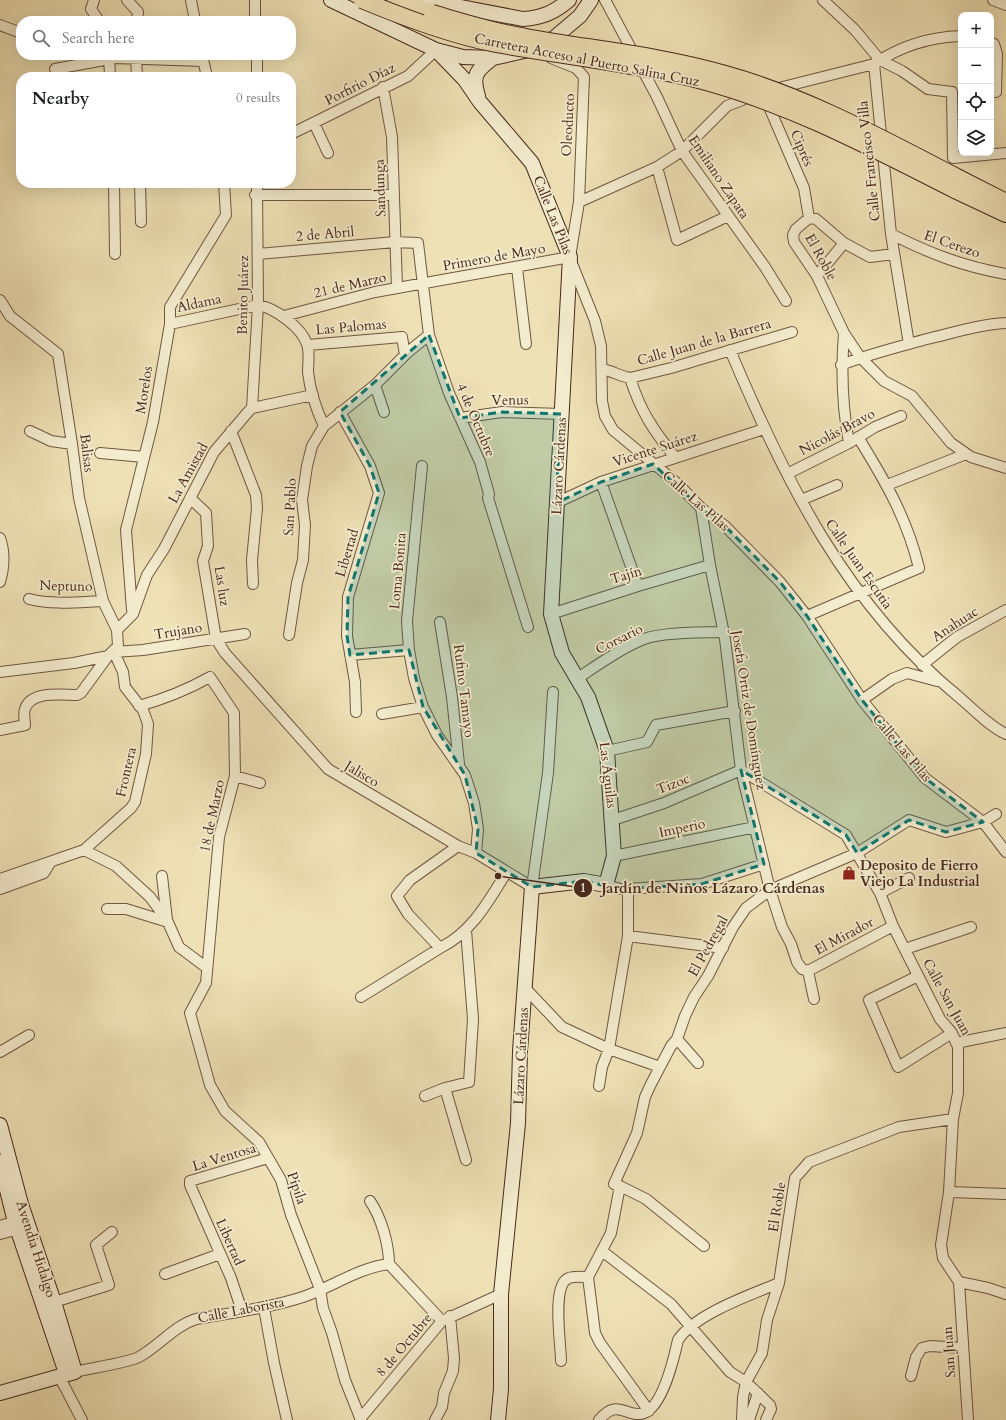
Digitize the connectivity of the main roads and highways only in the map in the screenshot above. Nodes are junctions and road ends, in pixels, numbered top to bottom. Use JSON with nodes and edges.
{"nodes":[{"id":1,"x":362,"y":0,"type":"edge"},
{"id":2,"x":395,"y":0,"type":"edge"},
{"id":3,"x":428,"y":6,"type":"edge"},
{"id":4,"x":957,"y":184,"type":"junction"},
{"id":5,"x":1006,"y":202,"type":"edge"},
{"id":6,"x":1006,"y":214,"type":"edge"}],
"edges":[{"from":1,"to":4,"type":"main road","name":"Carretera Acceso al Puerto Salina Cruz","bridge":true},
{"from":2,"to":3,"type":"main road","name":"Carretera Acceso al Puerto Salina Cruz"},
{"from":3,"to":4,"type":"main road","name":"Carretera Acceso al Puerto Salina Cruz","bridge":true},
{"from":4,"to":5,"type":"main road","name":"Carretera Acceso al Puerto Salina Cruz"},
{"from":4,"to":6,"type":"main road","name":"Carretera Acceso al Puerto Salina Cruz"}]}
